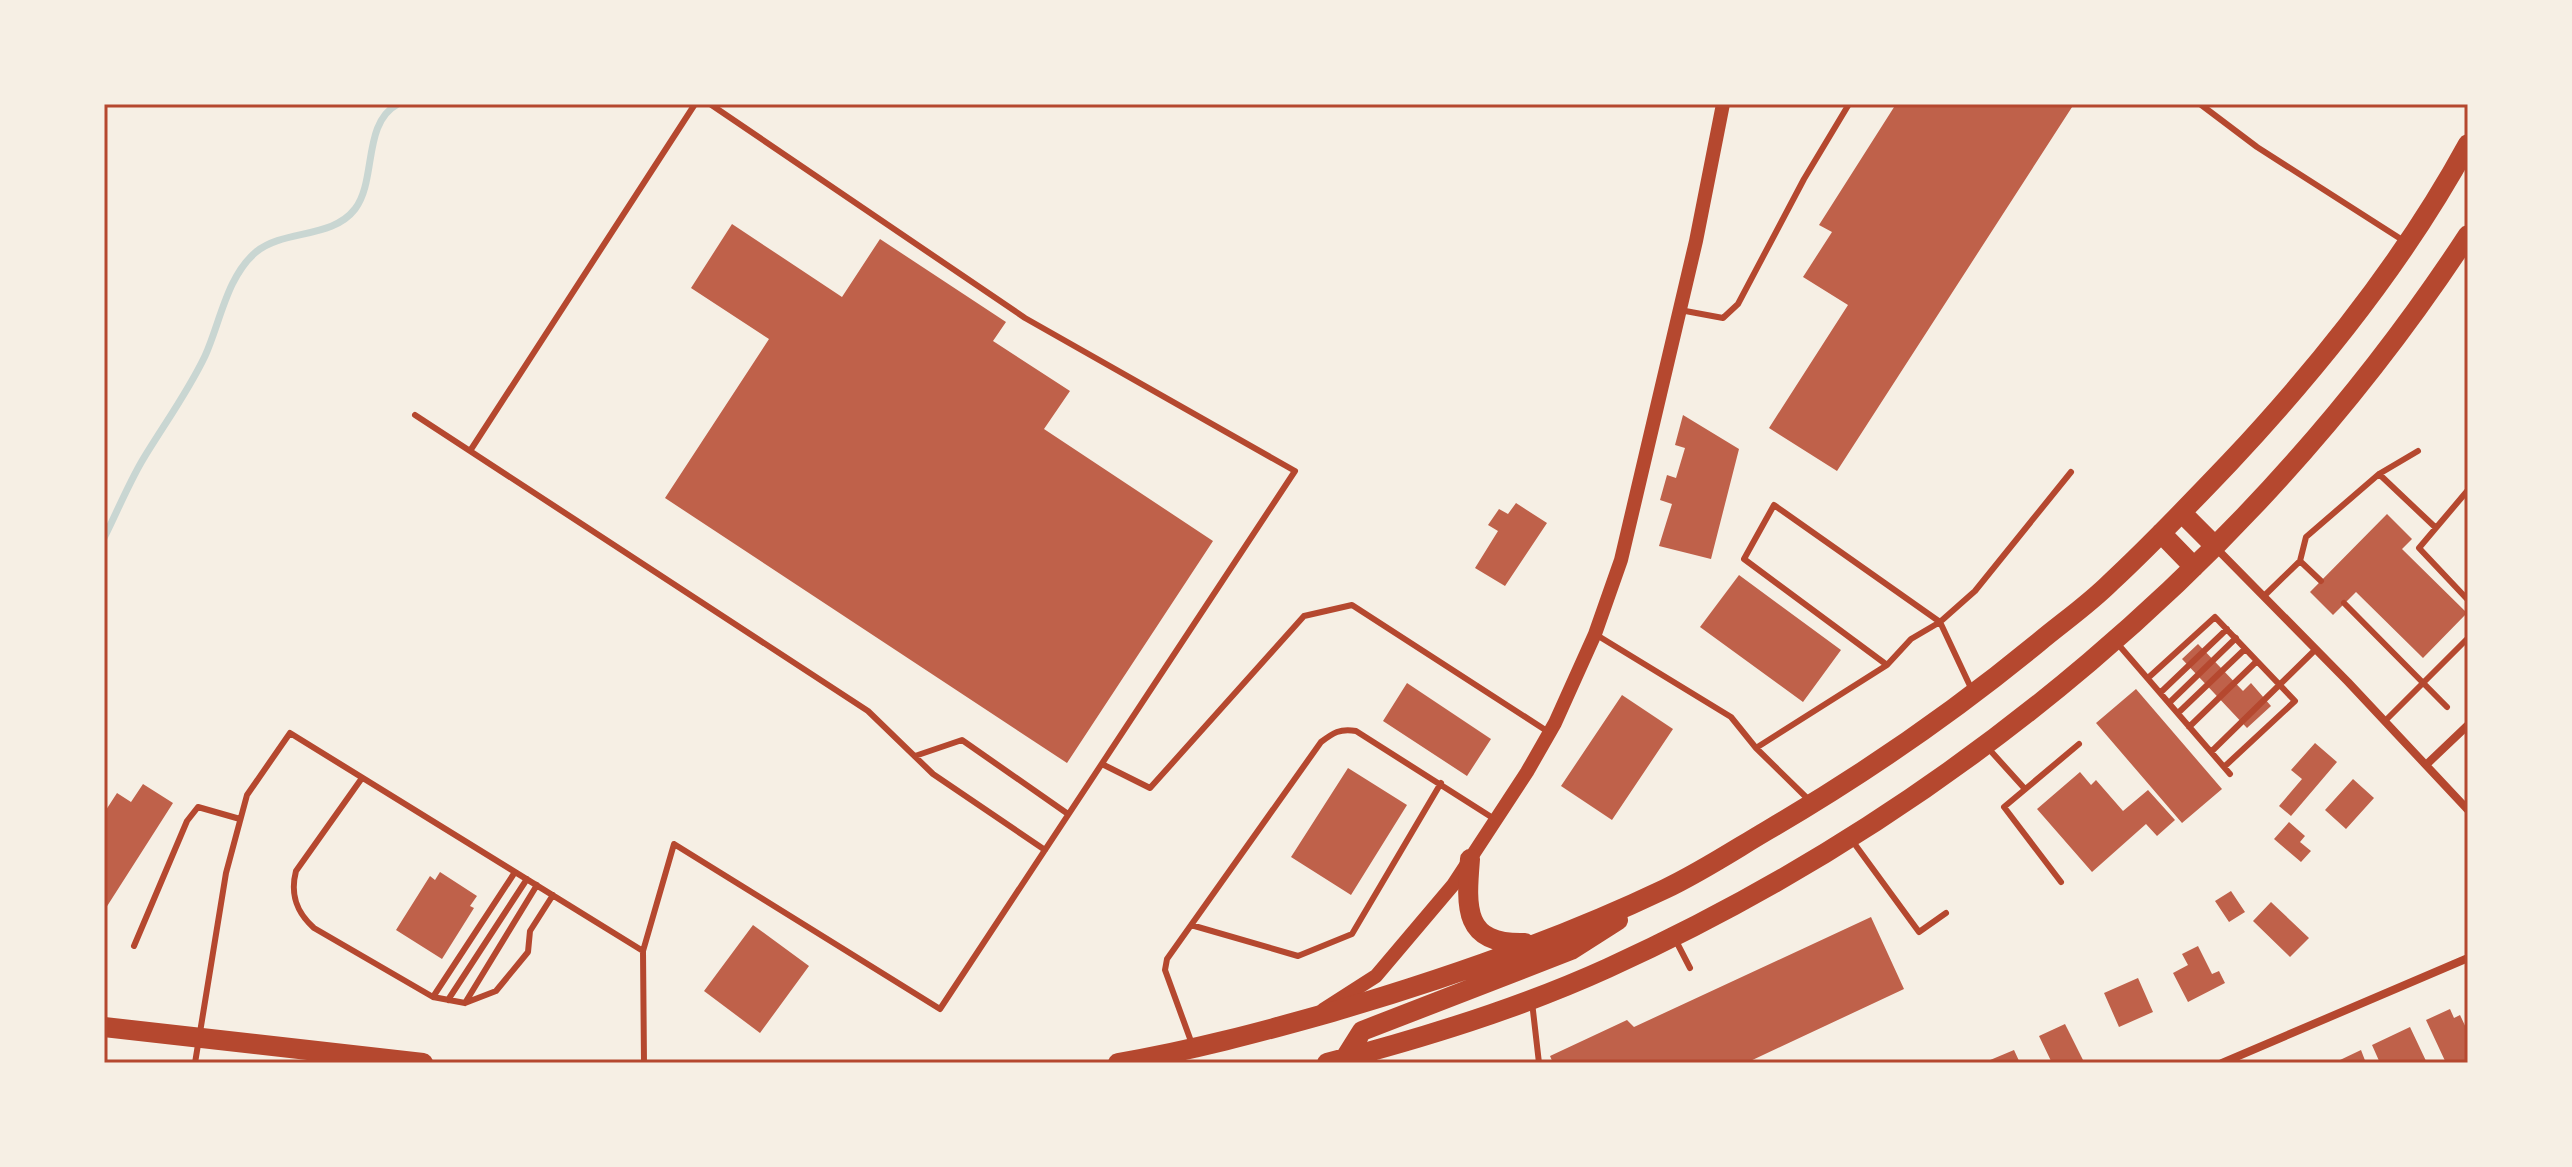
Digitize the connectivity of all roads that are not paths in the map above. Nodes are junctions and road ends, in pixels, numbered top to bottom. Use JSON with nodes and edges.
{"nodes":[{"id":1,"x":695,"y":104,"type":"edge"},
{"id":2,"x":710,"y":104,"type":"edge"},
{"id":3,"x":1723,"y":104,"type":"edge"},
{"id":4,"x":1849,"y":104,"type":"edge"},
{"id":5,"x":2200,"y":104,"type":"edge"},
{"id":6,"x":2468,"y":144,"type":"edge"},
{"id":7,"x":2468,"y":235,"type":"edge"},
{"id":8,"x":2407,"y":243,"type":"junction"},
{"id":9,"x":1680,"y":310,"type":"junction"},
{"id":10,"x":415,"y":415,"type":"dead end"},
{"id":11,"x":470,"y":451,"type":"junction"},
{"id":12,"x":2418,"y":451,"type":"dead end"},
{"id":13,"x":2071,"y":472,"type":"dead end"},
{"id":14,"x":2379,"y":474,"type":"junction"},
{"id":15,"x":2468,"y":490,"type":"edge"},
{"id":16,"x":2182,"y":513,"type":"junction"},
{"id":17,"x":2436,"y":528,"type":"junction"},
{"id":18,"x":2161,"y":533,"type":"junction"},
{"id":19,"x":2215,"y":546,"type":"junction"},
{"id":20,"x":2300,"y":561,"type":"junction"},
{"id":21,"x":2194,"y":567,"type":"junction"},
{"id":22,"x":2321,"y":581,"type":"dead end"},
{"id":23,"x":2264,"y":596,"type":"junction"},
{"id":24,"x":2468,"y":600,"type":"edge"},
{"id":25,"x":2344,"y":603,"type":"dead end"},
{"id":26,"x":1940,"y":622,"type":"junction"},
{"id":27,"x":2227,"y":629,"type":"junction"},
{"id":28,"x":1595,"y":634,"type":"junction"},
{"id":29,"x":2236,"y":638,"type":"junction"},
{"id":30,"x":2468,"y":638,"type":"edge"},
{"id":31,"x":2115,"y":640,"type":"junction"},
{"id":32,"x":2245,"y":649,"type":"junction"},
{"id":33,"x":2316,"y":649,"type":"junction"},
{"id":34,"x":2257,"y":661,"type":"junction"},
{"id":35,"x":1887,"y":665,"type":"junction"},
{"id":36,"x":2148,"y":678,"type":"junction"},
{"id":37,"x":2423,"y":683,"type":"junction"},
{"id":38,"x":2280,"y":685,"type":"junction"},
{"id":39,"x":2160,"y":693,"type":"junction"},
{"id":40,"x":1974,"y":695,"type":"junction"},
{"id":41,"x":2169,"y":703,"type":"junction"},
{"id":42,"x":2447,"y":707,"type":"dead end"},
{"id":43,"x":2178,"y":713,"type":"junction"},
{"id":44,"x":2385,"y":721,"type":"junction"},
{"id":45,"x":2468,"y":725,"type":"edge"},
{"id":46,"x":2189,"y":727,"type":"junction"},
{"id":47,"x":1550,"y":733,"type":"junction"},
{"id":48,"x":2079,"y":744,"type":"dead end"},
{"id":49,"x":1986,"y":745,"type":"junction"},
{"id":50,"x":1756,"y":748,"type":"junction"},
{"id":51,"x":2211,"y":752,"type":"junction"},
{"id":52,"x":915,"y":756,"type":"junction"},
{"id":53,"x":1102,"y":764,"type":"junction"},
{"id":54,"x":2426,"y":765,"type":"junction"},
{"id":55,"x":2224,"y":767,"type":"junction"},
{"id":56,"x":2230,"y":774,"type":"dead end"},
{"id":57,"x":362,"y":778,"type":"junction"},
{"id":58,"x":1441,"y":783,"type":"junction"},
{"id":59,"x":2025,"y":789,"type":"junction"},
{"id":60,"x":1813,"y":803,"type":"junction"},
{"id":61,"x":2468,"y":810,"type":"edge"},
{"id":62,"x":1068,"y":814,"type":"junction"},
{"id":63,"x":240,"y":819,"type":"junction"},
{"id":64,"x":1496,"y":820,"type":"junction"},
{"id":65,"x":1851,"y":839,"type":"junction"},
{"id":66,"x":1045,"y":850,"type":"junction"},
{"id":67,"x":1470,"y":859,"type":"junction"},
{"id":68,"x":515,"y":872,"type":"junction"},
{"id":69,"x":527,"y":879,"type":"junction"},
{"id":70,"x":2061,"y":882,"type":"dead end"},
{"id":71,"x":537,"y":885,"type":"junction"},
{"id":72,"x":1667,"y":888,"type":"junction"},
{"id":73,"x":553,"y":895,"type":"junction"},
{"id":74,"x":1946,"y":913,"type":"dead end"},
{"id":75,"x":1191,"y":925,"type":"junction"},
{"id":76,"x":1673,"y":936,"type":"junction"},
{"id":77,"x":1541,"y":942,"type":"junction"},
{"id":78,"x":134,"y":946,"type":"dead end"},
{"id":79,"x":643,"y":951,"type":"junction"},
{"id":80,"x":2468,"y":958,"type":"edge"},
{"id":81,"x":1690,"y":968,"type":"dead end"},
{"id":82,"x":433,"y":997,"type":"junction"},
{"id":83,"x":1531,"y":999,"type":"junction"},
{"id":84,"x":448,"y":1000,"type":"junction"},
{"id":85,"x":465,"y":1003,"type":"junction"},
{"id":86,"x":1309,"y":1018,"type":"junction"},
{"id":87,"x":104,"y":1027,"type":"edge"},
{"id":88,"x":199,"y":1038,"type":"junction"},
{"id":89,"x":1194,"y":1048,"type":"junction"},
{"id":90,"x":1338,"y":1061,"type":"edge"},
{"id":91,"x":195,"y":1063,"type":"edge"},
{"id":92,"x":423,"y":1063,"type":"edge"},
{"id":93,"x":644,"y":1063,"type":"edge"},
{"id":94,"x":1118,"y":1063,"type":"edge"},
{"id":95,"x":1539,"y":1063,"type":"edge"},
{"id":96,"x":2222,"y":1063,"type":"edge"}],
"edges":[{"from":1,"to":11,"type":"lane"},
{"from":2,"to":53,"type":"lane"},
{"from":3,"to":9,"type":"street"},
{"from":4,"to":9,"type":"lane"},
{"from":5,"to":8,"type":"lane"},
{"from":6,"to":8,"type":"highway"},
{"from":7,"to":19,"type":"highway"},
{"from":8,"to":16,"type":"highway"},
{"from":9,"to":28,"type":"street"},
{"from":10,"to":11,"type":"lane"},
{"from":11,"to":52,"type":"lane"},
{"from":12,"to":14,"type":"lane"},
{"from":13,"to":26,"type":"lane"},
{"from":14,"to":17,"type":"lane"},
{"from":14,"to":20,"type":"lane"},
{"from":15,"to":17,"type":"lane"},
{"from":16,"to":18,"type":"highway"},
{"from":16,"to":19,"type":"highway"},
{"from":17,"to":24,"type":"lane"},
{"from":18,"to":21,"type":"highway"},
{"from":18,"to":40,"type":"highway"},
{"from":19,"to":21,"type":"highway"},
{"from":19,"to":23,"type":"street"},
{"from":20,"to":22,"type":"lane"},
{"from":20,"to":23,"type":"lane"},
{"from":21,"to":31,"type":"highway"},
{"from":23,"to":33,"type":"street"},
{"from":25,"to":37,"type":"lane"},
{"from":26,"to":35,"type":"lane"},
{"from":26,"to":35,"type":"lane"},
{"from":26,"to":40,"type":"lane"},
{"from":27,"to":29,"type":"lane"},
{"from":27,"to":36,"type":"lane"},
{"from":27,"to":39,"type":"lane"},
{"from":28,"to":47,"type":"street"},
{"from":28,"to":50,"type":"lane"},
{"from":29,"to":32,"type":"lane"},
{"from":29,"to":41,"type":"lane"},
{"from":30,"to":37,"type":"lane"},
{"from":31,"to":36,"type":"lane"},
{"from":31,"to":49,"type":"highway"},
{"from":32,"to":34,"type":"lane"},
{"from":32,"to":43,"type":"lane"},
{"from":33,"to":38,"type":"lane"},
{"from":33,"to":44,"type":"street"},
{"from":34,"to":38,"type":"lane"},
{"from":34,"to":46,"type":"lane"},
{"from":35,"to":50,"type":"lane"},
{"from":36,"to":39,"type":"lane"},
{"from":37,"to":42,"type":"lane"},
{"from":37,"to":44,"type":"lane"},
{"from":38,"to":51,"type":"lane"},
{"from":38,"to":55,"type":"lane"},
{"from":39,"to":41,"type":"lane"},
{"from":40,"to":60,"type":"highway"},
{"from":41,"to":43,"type":"lane"},
{"from":43,"to":46,"type":"lane"},
{"from":44,"to":54,"type":"street"},
{"from":45,"to":54,"type":"street"},
{"from":46,"to":51,"type":"lane"},
{"from":47,"to":53,"type":"lane"},
{"from":47,"to":64,"type":"street"},
{"from":48,"to":59,"type":"lane"},
{"from":49,"to":59,"type":"lane"},
{"from":49,"to":65,"type":"highway"},
{"from":50,"to":60,"type":"lane"},
{"from":51,"to":55,"type":"lane"},
{"from":52,"to":62,"type":"lane"},
{"from":52,"to":66,"type":"lane"},
{"from":53,"to":62,"type":"lane"},
{"from":54,"to":61,"type":"street"},
{"from":55,"to":56,"type":"lane"},
{"from":57,"to":63,"type":"lane"},
{"from":57,"to":68,"type":"lane"},
{"from":57,"to":82,"type":"lane"},
{"from":58,"to":64,"type":"lane"},
{"from":58,"to":75,"type":"lane"},
{"from":58,"to":75,"type":"lane"},
{"from":59,"to":70,"type":"lane"},
{"from":60,"to":72,"type":"highway"},
{"from":62,"to":66,"type":"lane"},
{"from":63,"to":78,"type":"lane"},
{"from":63,"to":88,"type":"lane"},
{"from":64,"to":67,"type":"street"},
{"from":65,"to":74,"type":"lane"},
{"from":65,"to":76,"type":"highway"},
{"from":66,"to":79,"type":"lane"},
{"from":67,"to":77,"type":"highway"},
{"from":67,"to":86,"type":"street"},
{"from":68,"to":69,"type":"lane"},
{"from":68,"to":82,"type":"lane"},
{"from":69,"to":71,"type":"lane"},
{"from":69,"to":84,"type":"lane"},
{"from":71,"to":73,"type":"lane"},
{"from":71,"to":85,"type":"lane"},
{"from":72,"to":77,"type":"highway"},
{"from":72,"to":90,"type":"highway"},
{"from":73,"to":79,"type":"lane"},
{"from":73,"to":85,"type":"lane"},
{"from":75,"to":89,"type":"lane"},
{"from":76,"to":81,"type":"lane"},
{"from":76,"to":83,"type":"highway"},
{"from":77,"to":86,"type":"highway"},
{"from":79,"to":93,"type":"lane"},
{"from":80,"to":96,"type":"street"},
{"from":82,"to":84,"type":"lane"},
{"from":83,"to":90,"type":"highway"},
{"from":83,"to":95,"type":"lane"},
{"from":84,"to":85,"type":"lane"},
{"from":86,"to":89,"type":"highway"},
{"from":87,"to":88,"type":"highway"},
{"from":88,"to":91,"type":"lane"},
{"from":88,"to":92,"type":"highway"},
{"from":89,"to":94,"type":"highway"}]}
